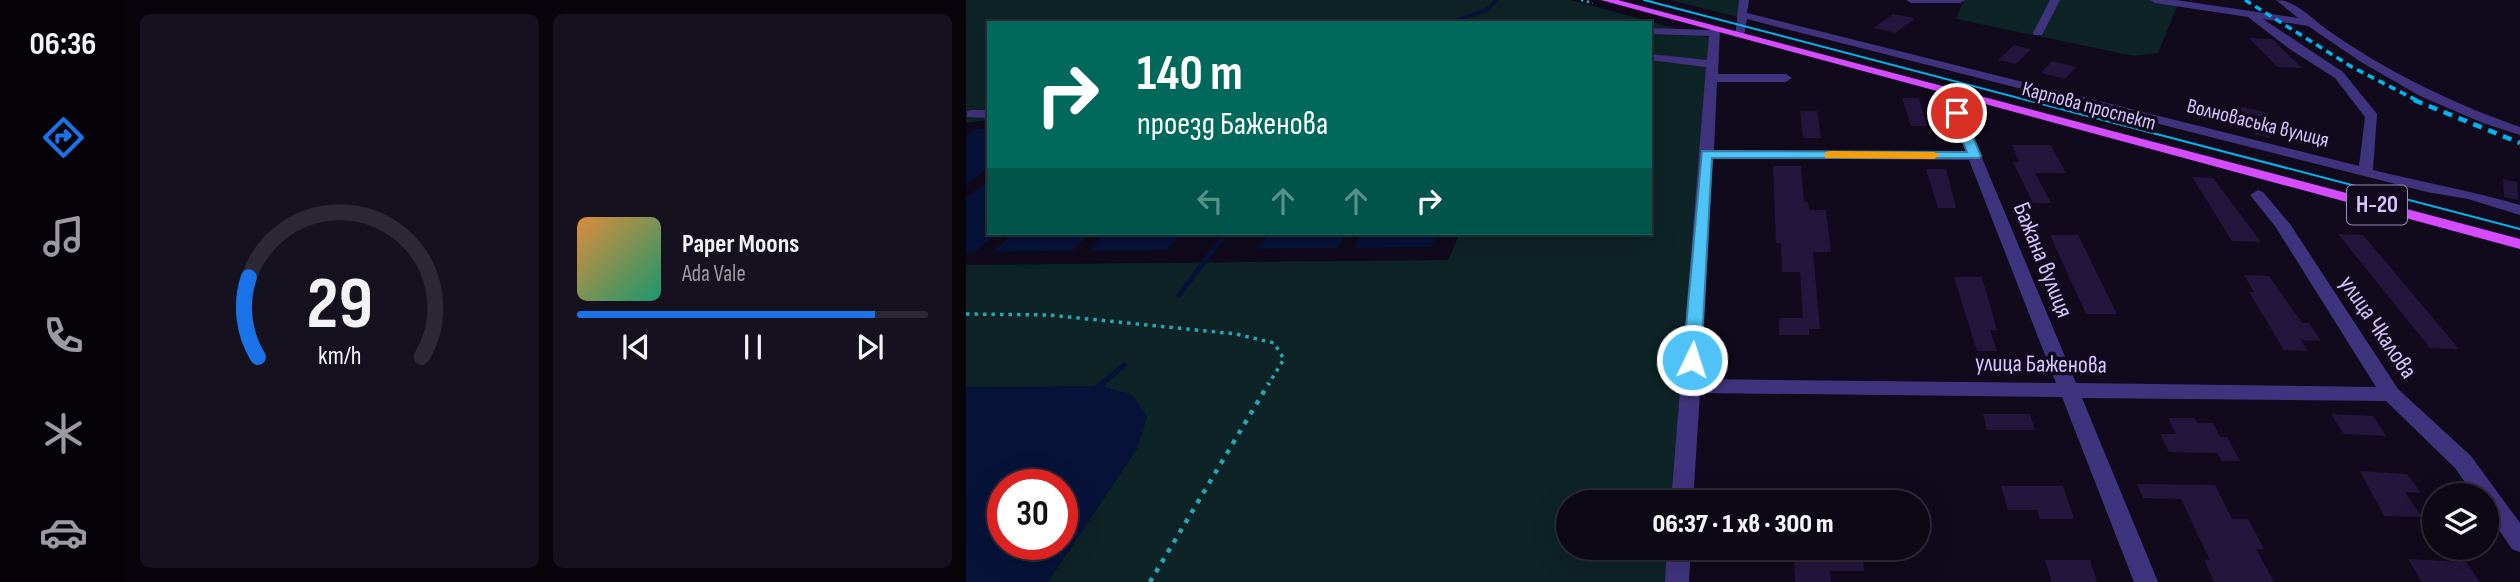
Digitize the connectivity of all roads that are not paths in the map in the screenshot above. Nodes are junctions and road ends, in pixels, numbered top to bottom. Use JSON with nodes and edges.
{"nodes":[{"id":1,"x":1606,"y":0,"type":"edge"},
{"id":2,"x":1744,"y":0,"type":"edge"},
{"id":3,"x":1912,"y":0,"type":"edge"},
{"id":4,"x":1960,"y":0,"type":"edge"},
{"id":5,"x":2055,"y":0,"type":"edge"},
{"id":6,"x":2155,"y":0,"type":"edge"},
{"id":7,"x":2281,"y":0,"type":"edge"},
{"id":8,"x":1742,"y":15,"type":"junction"},
{"id":9,"x":2253,"y":16,"type":"junction"},
{"id":10,"x":2310,"y":23,"type":"junction"},
{"id":11,"x":1715,"y":31,"type":"junction"},
{"id":12,"x":1652,"y":32,"type":"edge"},
{"id":13,"x":2038,"y":33,"type":"dead end"},
{"id":14,"x":1739,"y":36,"type":"junction"},
{"id":15,"x":1652,"y":57,"type":"edge"},
{"id":16,"x":1712,"y":71,"type":"junction"},
{"id":17,"x":1786,"y":78,"type":"dead end"},
{"id":18,"x":1957,"y":113,"type":"dead end"},
{"id":19,"x":972,"y":114,"type":"dead end"},
{"id":20,"x":987,"y":114,"type":"edge"},
{"id":21,"x":2520,"y":131,"type":"edge"},
{"id":22,"x":1706,"y":154,"type":"junction"},
{"id":23,"x":1975,"y":156,"type":"junction"},
{"id":24,"x":2366,"y":172,"type":"junction"},
{"id":25,"x":2258,"y":195,"type":"dead end"},
{"id":26,"x":2520,"y":210,"type":"edge"},
{"id":27,"x":2520,"y":244,"type":"edge"},
{"id":28,"x":1690,"y":386,"type":"junction"},
{"id":29,"x":2069,"y":390,"type":"junction"},
{"id":30,"x":2391,"y":394,"type":"junction"},
{"id":31,"x":1683,"y":490,"type":"edge"},
{"id":32,"x":2520,"y":542,"type":"edge"},
{"id":33,"x":1678,"y":560,"type":"edge"},
{"id":34,"x":1676,"y":582,"type":"edge"},
{"id":35,"x":2146,"y":582,"type":"edge"}],
"edges":[{"from":1,"to":11,"type":"main road","name":"Карпова проспект","number":"Н-20"},
{"from":2,"to":8,"type":"street"},
{"from":3,"to":4,"type":"street"},
{"from":5,"to":13,"type":"street"},
{"from":6,"to":9,"type":"street"},
{"from":7,"to":10,"type":"street"},
{"from":8,"to":14,"type":"street"},
{"from":8,"to":24,"type":"street","name":"Волноваська вулиця"},
{"from":9,"to":10,"type":"street"},
{"from":9,"to":24,"type":"street"},
{"from":10,"to":21,"type":"street"},
{"from":11,"to":12,"type":"street"},
{"from":11,"to":14,"type":"main road","name":"Карпова проспект","number":"Н-20"},
{"from":11,"to":16,"type":"street"},
{"from":14,"to":27,"type":"main road","name":"Карпова проспект","number":"Н-20"},
{"from":15,"to":16,"type":"street"},
{"from":16,"to":17,"type":"street"},
{"from":16,"to":22,"type":"street"},
{"from":18,"to":23,"type":"street","name":"Бажана вулиця"},
{"from":19,"to":20,"type":"street"},
{"from":22,"to":23,"type":"street"},
{"from":22,"to":28,"type":"street"},
{"from":23,"to":29,"type":"street","name":"Бажана вулиця"},
{"from":24,"to":26,"type":"street","name":"Волноваська вулиця"},
{"from":25,"to":30,"type":"street","name":"улица Чкалова"},
{"from":28,"to":29,"type":"street","name":"улица Баженова"},
{"from":28,"to":31,"type":"street"},
{"from":29,"to":30,"type":"street","name":"улица Баженова"},
{"from":29,"to":35,"type":"street","name":"Бажана вулиця"},
{"from":30,"to":32,"type":"street","name":"улица Чкалова"},
{"from":33,"to":34,"type":"street"}]}
